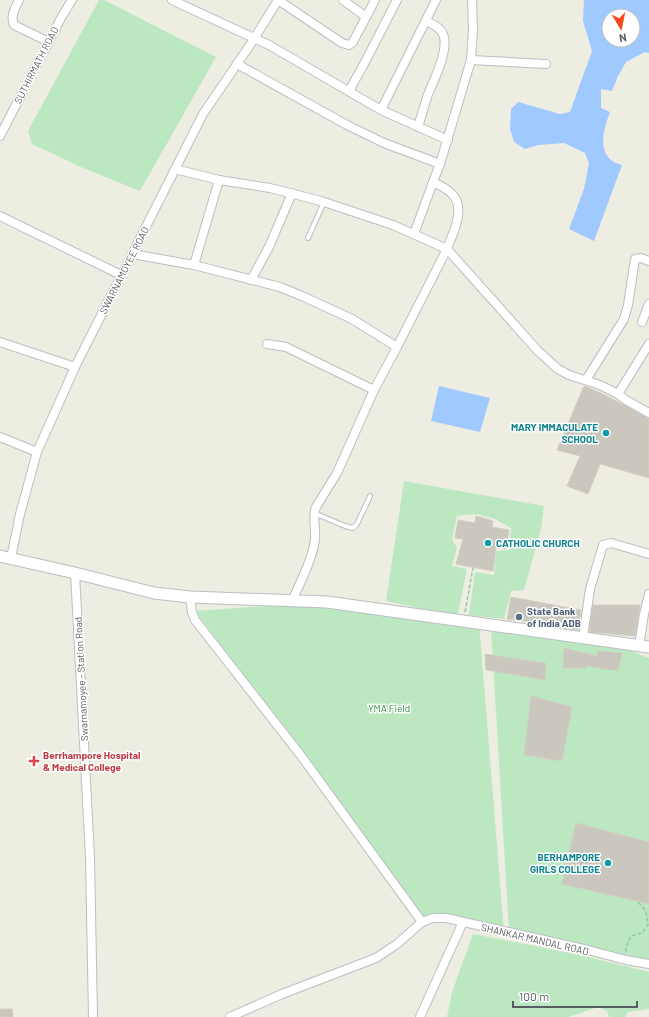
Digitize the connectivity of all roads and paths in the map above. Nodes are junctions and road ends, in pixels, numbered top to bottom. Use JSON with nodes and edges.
{"nodes":[{"id":1,"x":19,"y":0,"type":"edge"},
{"id":2,"x":72,"y":0,"type":"edge"},
{"id":3,"x":172,"y":0,"type":"edge"},
{"id":4,"x":278,"y":0,"type":"edge"},
{"id":5,"x":343,"y":0,"type":"edge"},
{"id":6,"x":375,"y":0,"type":"edge"},
{"id":7,"x":397,"y":0,"type":"edge"},
{"id":8,"x":436,"y":0,"type":"edge"},
{"id":9,"x":472,"y":0,"type":"edge"},
{"id":10,"x":366,"y":17,"type":"junction"},
{"id":11,"x":426,"y":21,"type":"junction"},
{"id":12,"x":254,"y":39,"type":"junction"},
{"id":13,"x":49,"y":42,"type":"junction"},
{"id":14,"x":471,"y":60,"type":"junction"},
{"id":15,"x":237,"y":64,"type":"junction"},
{"id":16,"x":546,"y":64,"type":"dead end"},
{"id":17,"x":349,"y":91,"type":"junction"},
{"id":18,"x":381,"y":110,"type":"junction"},
{"id":19,"x":418,"y":127,"type":"junction"},
{"id":20,"x":1,"y":132,"type":"edge"},
{"id":21,"x":448,"y":140,"type":"junction"},
{"id":22,"x":440,"y":164,"type":"junction"},
{"id":23,"x":175,"y":169,"type":"junction"},
{"id":24,"x":219,"y":180,"type":"junction"},
{"id":25,"x":433,"y":182,"type":"junction"},
{"id":26,"x":292,"y":193,"type":"junction"},
{"id":27,"x":324,"y":202,"type":"junction"},
{"id":28,"x":0,"y":216,"type":"edge"},
{"id":29,"x":414,"y":234,"type":"junction"},
{"id":30,"x":308,"y":238,"type":"dead end"},
{"id":31,"x":447,"y":249,"type":"junction"},
{"id":32,"x":132,"y":254,"type":"junction"},
{"id":33,"x":649,"y":261,"type":"edge"},
{"id":34,"x":194,"y":265,"type":"junction"},
{"id":35,"x":121,"y":275,"type":"junction"},
{"id":36,"x":251,"y":280,"type":"junction"},
{"id":37,"x":649,"y":304,"type":"edge"},
{"id":38,"x":642,"y":322,"type":"dead end"},
{"id":39,"x":0,"y":342,"type":"edge"},
{"id":40,"x":267,"y":344,"type":"dead end"},
{"id":41,"x":649,"y":344,"type":"edge"},
{"id":42,"x":397,"y":347,"type":"junction"},
{"id":43,"x":75,"y":367,"type":"junction"},
{"id":44,"x":586,"y":380,"type":"junction"},
{"id":45,"x":374,"y":390,"type":"junction"},
{"id":46,"x":618,"y":394,"type":"junction"},
{"id":47,"x":649,"y":412,"type":"edge"},
{"id":48,"x":0,"y":437,"type":"edge"},
{"id":49,"x":37,"y":452,"type":"junction"},
{"id":50,"x":370,"y":496,"type":"dead end"},
{"id":51,"x":314,"y":513,"type":"junction"},
{"id":52,"x":649,"y":554,"type":"edge"},
{"id":53,"x":6,"y":557,"type":"edge"},
{"id":54,"x":473,"y":568,"type":"dead end"},
{"id":55,"x":76,"y":573,"type":"junction"},
{"id":56,"x":649,"y":594,"type":"edge"},
{"id":57,"x":190,"y":597,"type":"junction"},
{"id":58,"x":292,"y":601,"type":"junction"},
{"id":59,"x":464,"y":620,"type":"junction"},
{"id":60,"x":583,"y":637,"type":"junction"},
{"id":61,"x":644,"y":646,"type":"edge"},
{"id":62,"x":637,"y":901,"type":"dead end"},
{"id":63,"x":422,"y":922,"type":"junction"},
{"id":64,"x":463,"y":922,"type":"junction"},
{"id":65,"x":626,"y":960,"type":"junction"},
{"id":66,"x":649,"y":964,"type":"edge"},
{"id":67,"x":93,"y":1017,"type":"edge"},
{"id":68,"x":230,"y":1017,"type":"edge"},
{"id":69,"x":420,"y":1017,"type":"edge"}],
"edges":[{"from":1,"to":13,"type":"street"},
{"from":2,"to":13,"type":"street","name":"SUTHIRMATH ROAD"},
{"from":3,"to":12,"type":"street"},
{"from":4,"to":10,"type":"street"},
{"from":4,"to":12,"type":"street","name":"SWARNAMOYEE ROAD"},
{"from":5,"to":10,"type":"street"},
{"from":6,"to":10,"type":"street"},
{"from":7,"to":17,"type":"street"},
{"from":8,"to":11,"type":"street"},
{"from":9,"to":14,"type":"street"},
{"from":11,"to":18,"type":"street"},
{"from":11,"to":19,"type":"street"},
{"from":12,"to":15,"type":"street","name":"SWARNAMOYEE ROAD"},
{"from":12,"to":17,"type":"street"},
{"from":13,"to":20,"type":"street","name":"SUTHIRMATH ROAD"},
{"from":14,"to":16,"type":"street"},
{"from":14,"to":21,"type":"street"},
{"from":15,"to":22,"type":"street"},
{"from":15,"to":23,"type":"street","name":"SWARNAMOYEE ROAD"},
{"from":17,"to":18,"type":"street"},
{"from":18,"to":19,"type":"street"},
{"from":19,"to":21,"type":"street"},
{"from":21,"to":22,"type":"street"},
{"from":22,"to":25,"type":"street"},
{"from":23,"to":24,"type":"street"},
{"from":23,"to":32,"type":"street","name":"SWARNAMOYEE ROAD"},
{"from":24,"to":26,"type":"street"},
{"from":24,"to":34,"type":"street"},
{"from":25,"to":29,"type":"street"},
{"from":25,"to":31,"type":"street"},
{"from":26,"to":27,"type":"street"},
{"from":26,"to":36,"type":"street"},
{"from":27,"to":29,"type":"street"},
{"from":27,"to":30,"type":"lane"},
{"from":28,"to":35,"type":"street"},
{"from":29,"to":31,"type":"street"},
{"from":31,"to":42,"type":"street"},
{"from":31,"to":44,"type":"street"},
{"from":32,"to":34,"type":"street"},
{"from":32,"to":35,"type":"street","name":"SWARNAMOYEE ROAD"},
{"from":33,"to":44,"type":"street"},
{"from":34,"to":36,"type":"street"},
{"from":35,"to":43,"type":"street","name":"SWARNAMOYEE ROAD"},
{"from":36,"to":42,"type":"street"},
{"from":37,"to":38,"type":"street"},
{"from":39,"to":43,"type":"street"},
{"from":40,"to":45,"type":"street"},
{"from":41,"to":46,"type":"street"},
{"from":42,"to":45,"type":"street"},
{"from":43,"to":49,"type":"street","name":"SWARNAMOYEE ROAD"},
{"from":44,"to":46,"type":"street"},
{"from":45,"to":51,"type":"street"},
{"from":46,"to":47,"type":"street"},
{"from":48,"to":49,"type":"street"},
{"from":49,"to":53,"type":"street","name":"SWARNAMOYEE ROAD"},
{"from":50,"to":51,"type":"lane"},
{"from":51,"to":58,"type":"street"},
{"from":52,"to":60,"type":"street"},
{"from":53,"to":55,"type":"street"},
{"from":54,"to":59,"type":"path"},
{"from":55,"to":57,"type":"street"},
{"from":55,"to":67,"type":"street","name":"Swarnamoyee - Station Road"},
{"from":56,"to":61,"type":"street"},
{"from":57,"to":58,"type":"street"},
{"from":57,"to":63,"type":"street"},
{"from":58,"to":59,"type":"street"},
{"from":59,"to":60,"type":"street"},
{"from":60,"to":61,"type":"street"},
{"from":62,"to":65,"type":"path"},
{"from":63,"to":64,"type":"street","name":"SHANKAR MANDAL ROAD"},
{"from":63,"to":68,"type":"street"},
{"from":64,"to":65,"type":"street","name":"SHANKAR MANDAL ROAD"},
{"from":64,"to":69,"type":"street"},
{"from":65,"to":66,"type":"street","name":"SHANKAR MANDAL ROAD"}]}
